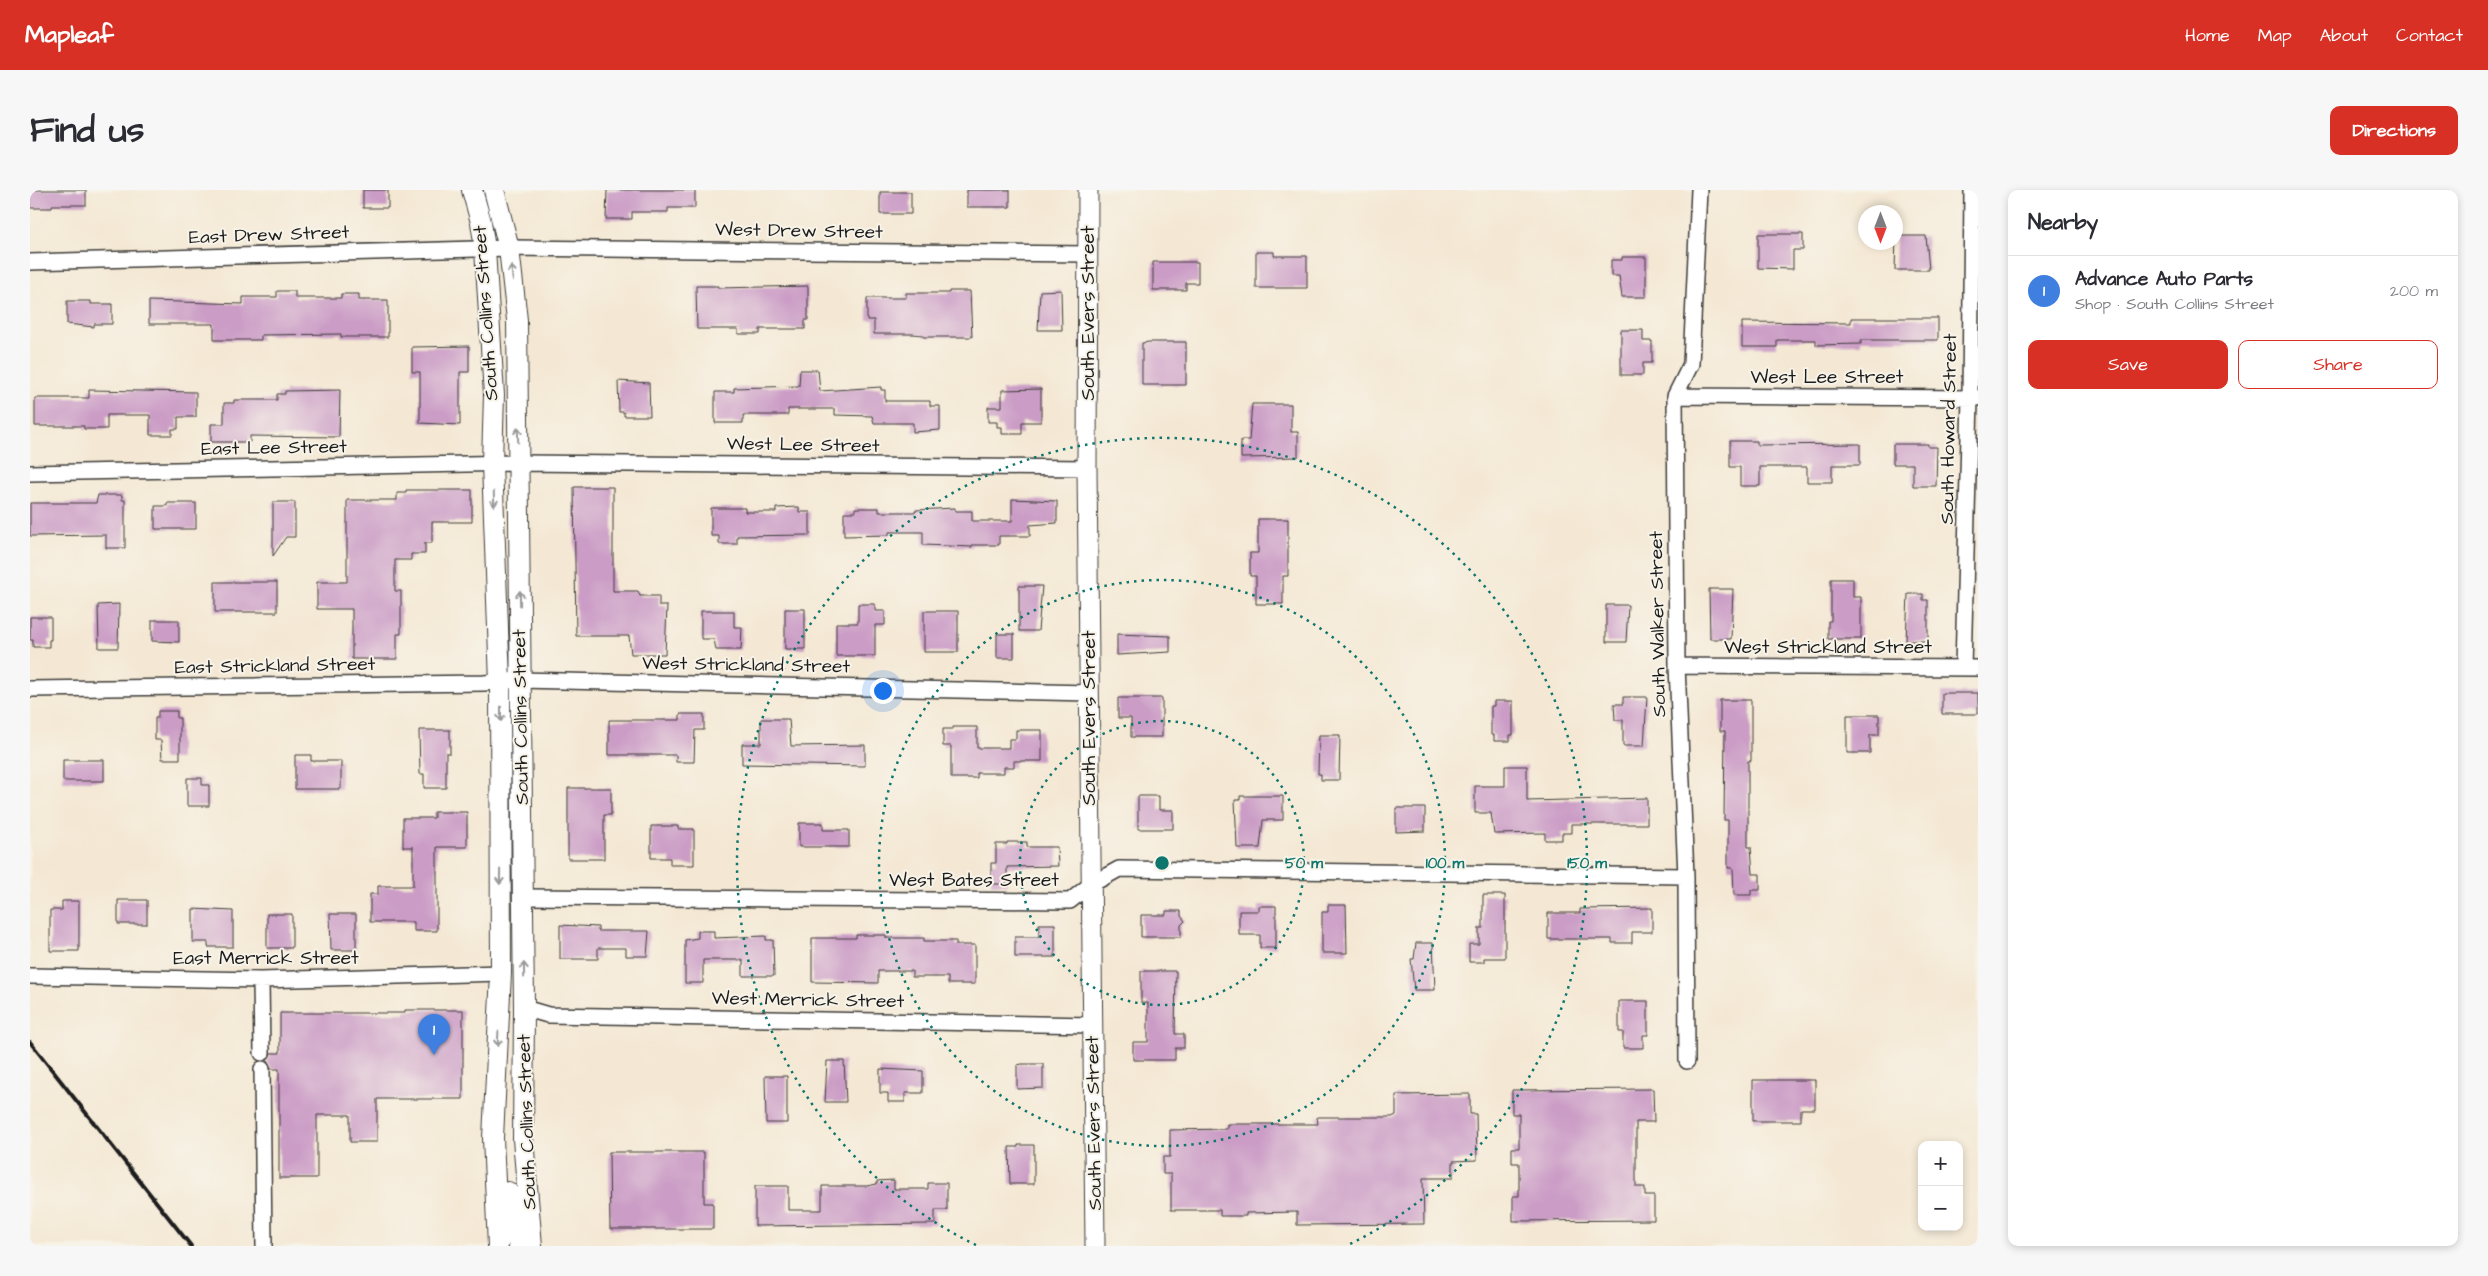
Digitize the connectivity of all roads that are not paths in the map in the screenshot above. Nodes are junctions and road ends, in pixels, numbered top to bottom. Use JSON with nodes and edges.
{"nodes":[{"id":1,"x":472,"y":190,"type":"edge"},
{"id":2,"x":494,"y":190,"type":"edge"},
{"id":3,"x":1088,"y":190,"type":"edge"},
{"id":4,"x":1699,"y":190,"type":"edge"},
{"id":5,"x":1972,"y":190,"type":"edge"},
{"id":6,"x":509,"y":248,"type":"junction"},
{"id":7,"x":485,"y":249,"type":"junction"},
{"id":8,"x":1089,"y":254,"type":"junction"},
{"id":9,"x":30,"y":262,"type":"edge"},
{"id":10,"x":1675,"y":396,"type":"junction"},
{"id":11,"x":1974,"y":398,"type":"edge"},
{"id":12,"x":518,"y":462,"type":"junction"},
{"id":13,"x":492,"y":463,"type":"junction"},
{"id":14,"x":1087,"y":468,"type":"junction"},
{"id":15,"x":30,"y":473,"type":"edge"},
{"id":16,"x":1677,"y":666,"type":"junction"},
{"id":17,"x":1970,"y":668,"type":"edge"},
{"id":18,"x":520,"y":680,"type":"junction"},
{"id":19,"x":500,"y":683,"type":"junction"},
{"id":20,"x":30,"y":689,"type":"edge"},
{"id":21,"x":1090,"y":693,"type":"junction"},
{"id":22,"x":1686,"y":876,"type":"junction"},
{"id":23,"x":1090,"y":885,"type":"junction"},
{"id":24,"x":523,"y":897,"type":"junction"},
{"id":25,"x":501,"y":973,"type":"junction"},
{"id":26,"x":30,"y":976,"type":"edge"},
{"id":27,"x":261,"y":980,"type":"junction"},
{"id":28,"x":524,"y":1008,"type":"junction"},
{"id":29,"x":1093,"y":1025,"type":"junction"},
{"id":30,"x":262,"y":1053,"type":"dead end"},
{"id":31,"x":1687,"y":1061,"type":"dead end"},
{"id":32,"x":262,"y":1069,"type":"dead end"},
{"id":33,"x":495,"y":1096,"type":"junction"},
{"id":34,"x":264,"y":1246,"type":"edge"},
{"id":35,"x":498,"y":1246,"type":"edge"},
{"id":36,"x":519,"y":1246,"type":"edge"},
{"id":37,"x":532,"y":1246,"type":"edge"},
{"id":38,"x":1096,"y":1246,"type":"edge"}],
"edges":[{"from":1,"to":7,"type":"main road","name":"South Collins Street"},
{"from":2,"to":6,"type":"main road","name":"South Collins Street"},
{"from":3,"to":8,"type":"street","name":"South Evers Street"},
{"from":4,"to":10,"type":"street","name":"South Walker Street"},
{"from":5,"to":11,"type":"street","name":"South Howard Street"},
{"from":6,"to":7,"type":"street","name":"East Drew Street"},
{"from":6,"to":8,"type":"street","name":"West Drew Street"},
{"from":12,"to":6,"type":"main road","name":"South Collins Street","one_way":true},
{"from":7,"to":9,"type":"street","name":"East Drew Street"},
{"from":7,"to":13,"type":"main road","name":"South Collins Street"},
{"from":8,"to":14,"type":"street","name":"South Evers Street"},
{"from":10,"to":11,"type":"street","name":"West Lee Street"},
{"from":10,"to":16,"type":"street","name":"South Walker Street"},
{"from":11,"to":17,"type":"street","name":"South Howard Street"},
{"from":12,"to":13,"type":"street","name":"East Lee Street"},
{"from":12,"to":14,"type":"street","name":"West Lee Street"},
{"from":18,"to":12,"type":"main road","name":"South Collins Street","one_way":true},
{"from":13,"to":15,"type":"street","name":"East Lee Street"},
{"from":13,"to":19,"type":"main road","name":"South Collins Street","one_way":true},
{"from":14,"to":21,"type":"street","name":"South Evers Street"},
{"from":16,"to":17,"type":"street","name":"West Strickland Street"},
{"from":16,"to":22,"type":"street","name":"South Walker Street"},
{"from":18,"to":19,"type":"street","name":"East Strickland Street"},
{"from":18,"to":21,"type":"street","name":"West Strickland Street"},
{"from":18,"to":24,"type":"main road","name":"South Collins Street"},
{"from":19,"to":20,"type":"street","name":"East Strickland Street"},
{"from":19,"to":25,"type":"main road","name":"South Collins Street","one_way":true},
{"from":21,"to":23,"type":"street","name":"South Evers Street"},
{"from":22,"to":23,"type":"street","name":"West Bates Street"},
{"from":22,"to":31,"type":"street","name":"South Walker Street"},
{"from":23,"to":24,"type":"street","name":"West Bates Street"},
{"from":23,"to":29,"type":"street","name":"South Evers Street"},
{"from":28,"to":24,"type":"main road","name":"South Collins Street","one_way":true},
{"from":25,"to":27,"type":"street","name":"East Merrick Street"},
{"from":25,"to":33,"type":"main road","name":"South Collins Street","one_way":true},
{"from":26,"to":27,"type":"street","name":"East Merrick Street"},
{"from":27,"to":30,"type":"street"},
{"from":28,"to":29,"type":"street","name":"West Merrick Street"},
{"from":28,"to":37,"type":"main road","name":"South Collins Street"},
{"from":29,"to":38,"type":"street","name":"South Evers Street"},
{"from":32,"to":34,"type":"street"},
{"from":33,"to":35,"type":"main road","name":"South Collins Street"},
{"from":33,"to":36,"type":"main road"}]}
